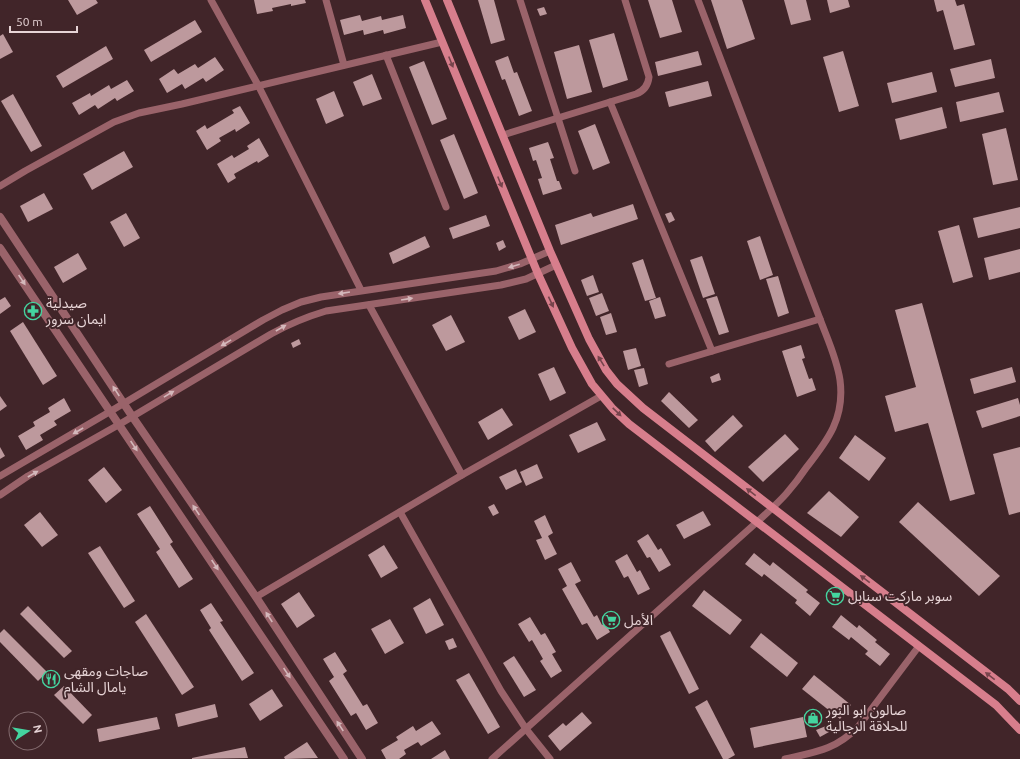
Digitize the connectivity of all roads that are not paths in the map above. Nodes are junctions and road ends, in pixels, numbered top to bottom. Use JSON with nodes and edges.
{"nodes":[{"id":1,"x":211,"y":0,"type":"edge"},
{"id":2,"x":326,"y":0,"type":"edge"},
{"id":3,"x":425,"y":0,"type":"edge"},
{"id":4,"x":447,"y":0,"type":"edge"},
{"id":5,"x":520,"y":0,"type":"edge"},
{"id":6,"x":624,"y":0,"type":"edge"},
{"id":7,"x":698,"y":0,"type":"edge"},
{"id":8,"x":442,"y":42,"type":"junction"},
{"id":9,"x":386,"y":55,"type":"junction"},
{"id":10,"x":344,"y":65,"type":"junction"},
{"id":11,"x":258,"y":85,"type":"junction"},
{"id":12,"x":610,"y":102,"type":"junction"},
{"id":13,"x":558,"y":118,"type":"junction"},
{"id":14,"x":503,"y":135,"type":"junction"},
{"id":15,"x":575,"y":171,"type":"dead end"},
{"id":16,"x":0,"y":186,"type":"edge"},
{"id":17,"x":446,"y":207,"type":"dead end"},
{"id":18,"x":0,"y":217,"type":"edge"},
{"id":19,"x":0,"y":248,"type":"edge"},
{"id":20,"x":550,"y":251,"type":"junction"},
{"id":21,"x":532,"y":260,"type":"junction"},
{"id":22,"x":556,"y":265,"type":"junction"},
{"id":23,"x":538,"y":274,"type":"junction"},
{"id":24,"x":361,"y":290,"type":"junction"},
{"id":25,"x":369,"y":305,"type":"junction"},
{"id":26,"x":820,"y":319,"type":"junction"},
{"id":27,"x":712,"y":351,"type":"junction"},
{"id":28,"x":669,"y":364,"type":"dead end"},
{"id":29,"x":601,"y":396,"type":"junction"},
{"id":30,"x":124,"y":404,"type":"junction"},
{"id":31,"x":111,"y":411,"type":"junction"},
{"id":32,"x":132,"y":416,"type":"junction"},
{"id":33,"x":120,"y":424,"type":"junction"},
{"id":34,"x":462,"y":475,"type":"junction"},
{"id":35,"x":0,"y":476,"type":"edge"},
{"id":36,"x":0,"y":494,"type":"edge"},
{"id":37,"x":772,"y":508,"type":"junction"},
{"id":38,"x":400,"y":512,"type":"junction"},
{"id":39,"x":757,"y":522,"type":"junction"},
{"id":40,"x":256,"y":597,"type":"junction"},
{"id":41,"x":919,"y":646,"type":"junction"},
{"id":42,"x":1020,"y":700,"type":"edge"},
{"id":43,"x":526,"y":729,"type":"junction"},
{"id":44,"x":1020,"y":730,"type":"edge"},
{"id":45,"x":344,"y":759,"type":"edge"},
{"id":46,"x":362,"y":759,"type":"edge"},
{"id":47,"x":492,"y":759,"type":"edge"},
{"id":48,"x":550,"y":759,"type":"edge"},
{"id":49,"x":785,"y":759,"type":"edge"}],
"edges":[{"from":1,"to":11,"type":"street"},
{"from":2,"to":10,"type":"street"},
{"from":3,"to":8,"type":"main road"},
{"from":4,"to":14,"type":"main road"},
{"from":5,"to":13,"type":"street"},
{"from":6,"to":12,"type":"street"},
{"from":7,"to":26,"type":"street"},
{"from":8,"to":9,"type":"street"},
{"from":8,"to":21,"type":"main road","one_way":true},
{"from":9,"to":10,"type":"street"},
{"from":9,"to":17,"type":"street"},
{"from":10,"to":11,"type":"street"},
{"from":11,"to":16,"type":"street"},
{"from":11,"to":24,"type":"street"},
{"from":12,"to":13,"type":"street"},
{"from":12,"to":27,"type":"street"},
{"from":13,"to":14,"type":"street"},
{"from":13,"to":15,"type":"street"},
{"from":14,"to":20,"type":"main road"},
{"from":30,"to":18,"type":"street","one_way":true},
{"from":19,"to":31,"type":"street","one_way":true},
{"from":20,"to":21,"type":"street"},
{"from":20,"to":22,"type":"main road"},
{"from":21,"to":23,"type":"main road"},
{"from":21,"to":24,"type":"street","one_way":true},
{"from":22,"to":23,"type":"street"},
{"from":37,"to":22,"type":"main road","one_way":true},
{"from":25,"to":23,"type":"street","one_way":true},
{"from":23,"to":29,"type":"main road","one_way":true},
{"from":24,"to":30,"type":"street","one_way":true},
{"from":32,"to":25,"type":"street","one_way":true},
{"from":25,"to":34,"type":"street"},
{"from":26,"to":27,"type":"street"},
{"from":26,"to":37,"type":"street"},
{"from":27,"to":28,"type":"street"},
{"from":29,"to":34,"type":"street"},
{"from":29,"to":39,"type":"main road","one_way":true},
{"from":30,"to":31,"type":"street"},
{"from":30,"to":32,"type":"street"},
{"from":31,"to":33,"type":"street"},
{"from":31,"to":35,"type":"street","one_way":true},
{"from":32,"to":33,"type":"street"},
{"from":40,"to":32,"type":"street","one_way":true},
{"from":36,"to":33,"type":"street","one_way":true},
{"from":33,"to":45,"type":"street","one_way":true},
{"from":34,"to":38,"type":"street"},
{"from":37,"to":39,"type":"street"},
{"from":42,"to":37,"type":"main road","one_way":true},
{"from":38,"to":40,"type":"street"},
{"from":38,"to":43,"type":"street"},
{"from":39,"to":41,"type":"main road"},
{"from":39,"to":43,"type":"street"},
{"from":46,"to":40,"type":"street","one_way":true},
{"from":41,"to":44,"type":"main road"},
{"from":41,"to":49,"type":"street"},
{"from":43,"to":47,"type":"street"},
{"from":43,"to":48,"type":"street"}]}
